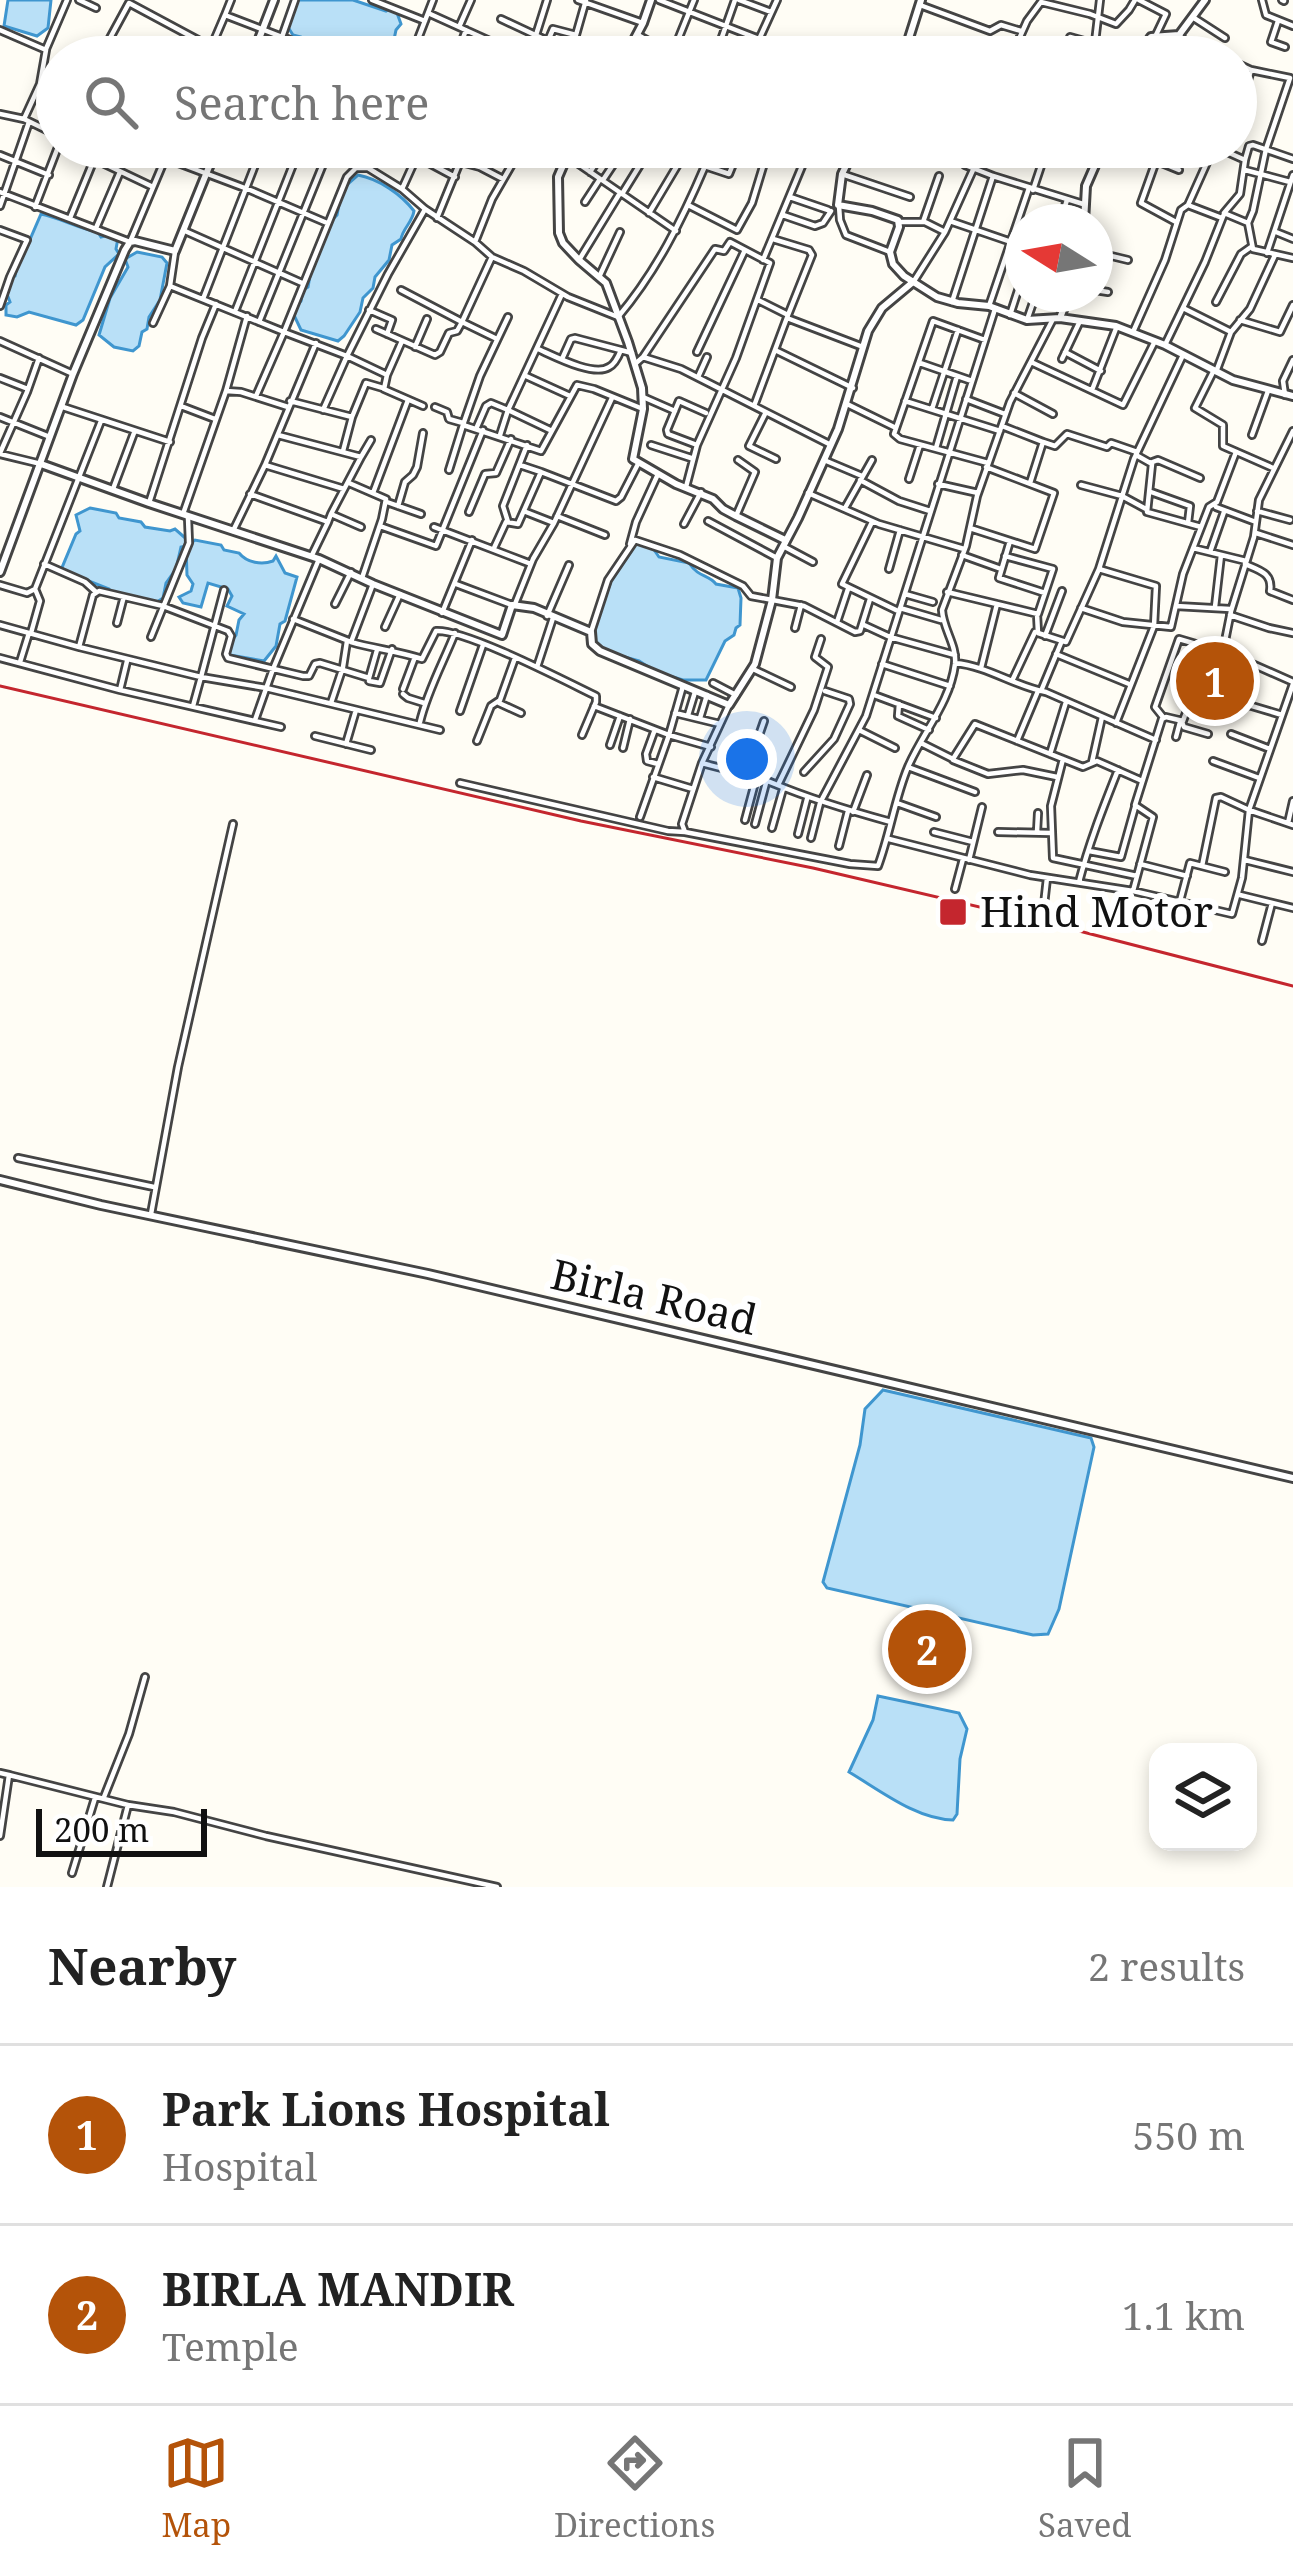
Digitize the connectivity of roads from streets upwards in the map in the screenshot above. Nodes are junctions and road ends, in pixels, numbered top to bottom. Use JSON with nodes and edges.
{"nodes":[{"id":1,"x":67,"y":0,"type":"edge"},
{"id":2,"x":79,"y":0,"type":"edge"},
{"id":3,"x":231,"y":0,"type":"edge"},
{"id":4,"x":274,"y":0,"type":"edge"},
{"id":5,"x":295,"y":0,"type":"edge"},
{"id":6,"x":372,"y":0,"type":"edge"},
{"id":7,"x":433,"y":0,"type":"edge"},
{"id":8,"x":471,"y":0,"type":"edge"},
{"id":9,"x":547,"y":0,"type":"edge"},
{"id":10,"x":655,"y":0,"type":"edge"},
{"id":11,"x":694,"y":0,"type":"edge"},
{"id":12,"x":737,"y":0,"type":"edge"},
{"id":13,"x":777,"y":0,"type":"edge"},
{"id":14,"x":1100,"y":0,"type":"edge"},
{"id":15,"x":1137,"y":0,"type":"edge"},
{"id":16,"x":1262,"y":0,"type":"edge"},
{"id":17,"x":128,"y":1,"type":"edge"},
{"id":18,"x":1202,"y":1,"type":"edge"},
{"id":19,"x":583,"y":2,"type":"edge"},
{"id":20,"x":921,"y":2,"type":"edge"},
{"id":21,"x":386,"y":3,"type":"edge"},
{"id":22,"x":96,"y":8,"type":"dead end"},
{"id":23,"x":691,"y":11,"type":"junction"},
{"id":24,"x":771,"y":12,"type":"junction"},
{"id":25,"x":225,"y":16,"type":"junction"},
{"id":26,"x":426,"y":17,"type":"junction"},
{"id":27,"x":1099,"y":17,"type":"junction"},
{"id":28,"x":1194,"y":18,"type":"junction"},
{"id":29,"x":501,"y":19,"type":"dead end"},
{"id":30,"x":1278,"y":21,"type":"junction"},
{"id":31,"x":643,"y":23,"type":"junction"},
{"id":32,"x":725,"y":25,"type":"junction"},
{"id":33,"x":1293,"y":26,"type":"edge"},
{"id":34,"x":463,"y":28,"type":"junction"},
{"id":35,"x":0,"y":30,"type":"edge"},
{"id":36,"x":262,"y":31,"type":"junction"},
{"id":37,"x":1022,"y":31,"type":"junction"},
{"id":38,"x":637,"y":34,"type":"joint"},
{"id":39,"x":1180,"y":34,"type":"joint"},
{"id":40,"x":536,"y":35,"type":"joint"},
{"id":41,"x":575,"y":35,"type":"joint"},
{"id":42,"x":1156,"y":35,"type":"joint"},
{"id":43,"x":52,"y":36,"type":"edge"},
{"id":44,"x":111,"y":36,"type":"edge"},
{"id":45,"x":191,"y":36,"type":"edge"},
{"id":46,"x":216,"y":36,"type":"edge"},
{"id":47,"x":260,"y":36,"type":"edge"},
{"id":48,"x":279,"y":36,"type":"edge"},
{"id":49,"x":282,"y":36,"type":"edge"},
{"id":50,"x":419,"y":36,"type":"edge"},
{"id":51,"x":461,"y":36,"type":"edge"},
{"id":52,"x":480,"y":36,"type":"edge"},
{"id":53,"x":550,"y":36,"type":"edge"},
{"id":54,"x":640,"y":36,"type":"edge"},
{"id":55,"x":680,"y":36,"type":"edge"},
{"id":56,"x":722,"y":36,"type":"edge"},
{"id":57,"x":752,"y":36,"type":"edge"},
{"id":58,"x":760,"y":36,"type":"edge"},
{"id":59,"x":910,"y":36,"type":"edge"},
{"id":60,"x":1020,"y":36,"type":"edge"},
{"id":61,"x":1096,"y":36,"type":"edge"},
{"id":62,"x":1222,"y":36,"type":"edge"},
{"id":63,"x":36,"y":45,"type":"edge"},
{"id":64,"x":1285,"y":47,"type":"dead end"},
{"id":65,"x":1257,"y":71,"type":"edge"},
{"id":66,"x":36,"y":95,"type":"edge"},
{"id":67,"x":0,"y":114,"type":"edge"},
{"id":68,"x":26,"y":121,"type":"junction"},
{"id":69,"x":36,"y":126,"type":"edge"},
{"id":70,"x":1257,"y":147,"type":"edge"},
{"id":71,"x":1266,"y":149,"type":"junction"},
{"id":72,"x":0,"y":154,"type":"edge"},
{"id":73,"x":1293,"y":159,"type":"edge"},
{"id":74,"x":16,"y":163,"type":"junction"},
{"id":75,"x":51,"y":168,"type":"edge"},
{"id":76,"x":91,"y":168,"type":"edge"},
{"id":77,"x":111,"y":168,"type":"edge"},
{"id":78,"x":161,"y":168,"type":"edge"},
{"id":79,"x":194,"y":168,"type":"edge"},
{"id":80,"x":208,"y":168,"type":"edge"},
{"id":81,"x":253,"y":168,"type":"edge"},
{"id":82,"x":291,"y":168,"type":"edge"},
{"id":83,"x":322,"y":168,"type":"edge"},
{"id":84,"x":368,"y":168,"type":"joint"},
{"id":85,"x":412,"y":168,"type":"edge"},
{"id":86,"x":438,"y":168,"type":"edge"},
{"id":87,"x":459,"y":168,"type":"edge"},
{"id":88,"x":482,"y":168,"type":"edge"},
{"id":89,"x":510,"y":168,"type":"edge"},
{"id":90,"x":562,"y":168,"type":"edge"},
{"id":91,"x":586,"y":168,"type":"edge"},
{"id":92,"x":593,"y":168,"type":"edge"},
{"id":93,"x":610,"y":168,"type":"edge"},
{"id":94,"x":637,"y":168,"type":"edge"},
{"id":95,"x":676,"y":168,"type":"edge"},
{"id":96,"x":704,"y":168,"type":"edge"},
{"id":97,"x":763,"y":168,"type":"edge"},
{"id":98,"x":802,"y":168,"type":"edge"},
{"id":99,"x":845,"y":168,"type":"edge"},
{"id":100,"x":1039,"y":168,"type":"edge"},
{"id":101,"x":1093,"y":168,"type":"edge"},
{"id":102,"x":1154,"y":168,"type":"edge"},
{"id":103,"x":1174,"y":168,"type":"edge"},
{"id":104,"x":1208,"y":168,"type":"edge"},
{"id":105,"x":973,"y":170,"type":"joint"},
{"id":106,"x":1179,"y":170,"type":"dead end"},
{"id":107,"x":1245,"y":170,"type":"joint"},
{"id":108,"x":120,"y":172,"type":"junction"},
{"id":109,"x":206,"y":172,"type":"junction"},
{"id":110,"x":590,"y":172,"type":"junction"},
{"id":111,"x":842,"y":174,"type":"junction"},
{"id":112,"x":1262,"y":174,"type":"junction"},
{"id":113,"x":49,"y":175,"type":"junction"},
{"id":114,"x":939,"y":176,"type":"dead end"},
{"id":115,"x":993,"y":176,"type":"junction"},
{"id":116,"x":455,"y":177,"type":"junction"},
{"id":117,"x":1292,"y":178,"type":"edge"},
{"id":118,"x":503,"y":179,"type":"junction"},
{"id":119,"x":602,"y":180,"type":"junction"},
{"id":120,"x":152,"y":187,"type":"junction"},
{"id":121,"x":245,"y":188,"type":"junction"},
{"id":122,"x":1031,"y":189,"type":"junction"},
{"id":123,"x":402,"y":190,"type":"junction"},
{"id":124,"x":2,"y":193,"type":"edge"},
{"id":125,"x":621,"y":193,"type":"junction"},
{"id":126,"x":790,"y":197,"type":"junction"},
{"id":127,"x":910,"y":197,"type":"dead end"},
{"id":128,"x":1067,"y":200,"type":"junction"},
{"id":129,"x":276,"y":202,"type":"junction"},
{"id":130,"x":585,"y":202,"type":"dead end"},
{"id":131,"x":1026,"y":204,"type":"edge"},
{"id":132,"x":1066,"y":204,"type":"edge"},
{"id":133,"x":1083,"y":204,"type":"joint"},
{"id":134,"x":1188,"y":205,"type":"junction"},
{"id":135,"x":0,"y":206,"type":"edge"},
{"id":136,"x":689,"y":206,"type":"junction"},
{"id":137,"x":35,"y":208,"type":"junction"},
{"id":138,"x":425,"y":209,"type":"junction"},
{"id":139,"x":836,"y":210,"type":"junction"},
{"id":140,"x":649,"y":213,"type":"junction"},
{"id":141,"x":304,"y":214,"type":"junction"},
{"id":142,"x":782,"y":215,"type":"junction"},
{"id":143,"x":1223,"y":216,"type":"junction"},
{"id":144,"x":70,"y":218,"type":"junction"},
{"id":145,"x":437,"y":218,"type":"junction"},
{"id":146,"x":950,"y":221,"type":"junction"},
{"id":147,"x":899,"y":222,"type":"junction"},
{"id":148,"x":923,"y":222,"type":"junction"},
{"id":149,"x":1176,"y":222,"type":"junction"},
{"id":150,"x":327,"y":223,"type":"junction"},
{"id":151,"x":1248,"y":223,"type":"junction"},
{"id":152,"x":96,"y":228,"type":"junction"},
{"id":153,"x":0,"y":230,"type":"edge"},
{"id":154,"x":737,"y":230,"type":"junction"},
{"id":155,"x":976,"y":230,"type":"junction"},
{"id":156,"x":184,"y":231,"type":"junction"},
{"id":157,"x":676,"y":231,"type":"junction"},
{"id":158,"x":1275,"y":231,"type":"junction"},
{"id":159,"x":620,"y":232,"type":"dead end"},
{"id":160,"x":945,"y":232,"type":"junction"},
{"id":161,"x":772,"y":238,"type":"junction"},
{"id":162,"x":1293,"y":238,"type":"edge"},
{"id":163,"x":1005,"y":239,"type":"edge"},
{"id":164,"x":130,"y":242,"type":"junction"},
{"id":165,"x":475,"y":242,"type":"junction"},
{"id":166,"x":730,"y":242,"type":"junction"},
{"id":167,"x":223,"y":247,"type":"junction"},
{"id":168,"x":1251,"y":247,"type":"junction"},
{"id":169,"x":745,"y":250,"type":"junction"},
{"id":170,"x":175,"y":251,"type":"junction"},
{"id":171,"x":890,"y":252,"type":"junction"},
{"id":172,"x":1271,"y":254,"type":"junction"},
{"id":173,"x":492,"y":256,"type":"junction"},
{"id":174,"x":1113,"y":256,"type":"edge"},
{"id":175,"x":1293,"y":258,"type":"edge"},
{"id":176,"x":579,"y":260,"type":"junction"},
{"id":177,"x":763,"y":260,"type":"junction"},
{"id":178,"x":1128,"y":260,"type":"dead end"},
{"id":179,"x":256,"y":261,"type":"junction"},
{"id":180,"x":1005,"y":267,"type":"edge"},
{"id":181,"x":280,"y":273,"type":"junction"},
{"id":182,"x":600,"y":275,"type":"junction"},
{"id":183,"x":913,"y":282,"type":"junction"},
{"id":184,"x":302,"y":284,"type":"junction"},
{"id":185,"x":170,"y":286,"type":"junction"},
{"id":186,"x":401,"y":290,"type":"dead end"},
{"id":187,"x":562,"y":295,"type":"junction"},
{"id":188,"x":203,"y":298,"type":"junction"},
{"id":189,"x":758,"y":299,"type":"junction"},
{"id":190,"x":952,"y":302,"type":"junction"},
{"id":191,"x":1216,"y":302,"type":"dead end"},
{"id":192,"x":216,"y":304,"type":"junction"},
{"id":193,"x":1293,"y":305,"type":"edge"},
{"id":194,"x":0,"y":306,"type":"edge"},
{"id":195,"x":992,"y":308,"type":"junction"},
{"id":196,"x":1183,"y":308,"type":"junction"},
{"id":197,"x":369,"y":310,"type":"junction"},
{"id":198,"x":235,"y":311,"type":"junction"},
{"id":199,"x":1011,"y":312,"type":"edge"},
{"id":200,"x":1030,"y":312,"type":"edge"},
{"id":201,"x":1060,"y":312,"type":"edge"},
{"id":202,"x":1010,"y":315,"type":"junction"},
{"id":203,"x":247,"y":316,"type":"junction"},
{"id":204,"x":787,"y":316,"type":"junction"},
{"id":205,"x":508,"y":317,"type":"dead end"},
{"id":206,"x":619,"y":317,"type":"junction"},
{"id":207,"x":1057,"y":318,"type":"junction"},
{"id":208,"x":427,"y":319,"type":"dead end"},
{"id":209,"x":1027,"y":320,"type":"junction"},
{"id":210,"x":1080,"y":320,"type":"junction"},
{"id":211,"x":1240,"y":320,"type":"junction"},
{"id":212,"x":153,"y":322,"type":"dead end"},
{"id":213,"x":260,"y":322,"type":"junction"},
{"id":214,"x":462,"y":322,"type":"junction"},
{"id":215,"x":1117,"y":326,"type":"junction"},
{"id":216,"x":376,"y":329,"type":"dead end"},
{"id":217,"x":958,"y":330,"type":"junction"},
{"id":218,"x":284,"y":332,"type":"junction"},
{"id":219,"x":1133,"y":332,"type":"junction"},
{"id":220,"x":1231,"y":332,"type":"junction"},
{"id":221,"x":386,"y":334,"type":"junction"},
{"id":222,"x":498,"y":339,"type":"junction"},
{"id":223,"x":402,"y":340,"type":"junction"},
{"id":224,"x":985,"y":340,"type":"junction"},
{"id":225,"x":0,"y":341,"type":"edge"},
{"id":226,"x":1155,"y":341,"type":"junction"},
{"id":227,"x":316,"y":343,"type":"junction"},
{"id":228,"x":1165,"y":345,"type":"junction"},
{"id":229,"x":415,"y":347,"type":"junction"},
{"id":230,"x":863,"y":347,"type":"junction"},
{"id":231,"x":536,"y":348,"type":"junction"},
{"id":232,"x":621,"y":350,"type":"junction"},
{"id":233,"x":775,"y":351,"type":"junction"},
{"id":234,"x":697,"y":352,"type":"dead end"},
{"id":235,"x":632,"y":353,"type":"junction"},
{"id":236,"x":1183,"y":355,"type":"junction"},
{"id":237,"x":347,"y":356,"type":"junction"},
{"id":238,"x":643,"y":357,"type":"junction"},
{"id":239,"x":38,"y":358,"type":"junction"},
{"id":240,"x":707,"y":358,"type":"dead end"},
{"id":241,"x":562,"y":359,"type":"junction"},
{"id":242,"x":1293,"y":360,"type":"edge"},
{"id":243,"x":918,"y":362,"type":"junction"},
{"id":244,"x":1031,"y":362,"type":"junction"},
{"id":245,"x":635,"y":364,"type":"junction"},
{"id":246,"x":945,"y":371,"type":"junction"},
{"id":247,"x":1101,"y":371,"type":"junction"},
{"id":248,"x":1215,"y":372,"type":"junction"},
{"id":249,"x":73,"y":374,"type":"junction"},
{"id":250,"x":387,"y":375,"type":"junction"},
{"id":251,"x":524,"y":375,"type":"junction"},
{"id":252,"x":957,"y":376,"type":"junction"},
{"id":253,"x":698,"y":377,"type":"junction"},
{"id":254,"x":0,"y":378,"type":"edge"},
{"id":255,"x":972,"y":381,"type":"junction"},
{"id":256,"x":384,"y":388,"type":"junction"},
{"id":257,"x":721,"y":388,"type":"junction"},
{"id":258,"x":853,"y":388,"type":"junction"},
{"id":259,"x":28,"y":389,"type":"junction"},
{"id":260,"x":1091,"y":390,"type":"junction"},
{"id":261,"x":226,"y":391,"type":"junction"},
{"id":262,"x":1268,"y":391,"type":"junction"},
{"id":263,"x":1015,"y":393,"type":"junction"},
{"id":264,"x":256,"y":396,"type":"junction"},
{"id":265,"x":570,"y":396,"type":"junction"},
{"id":266,"x":1289,"y":396,"type":"edge"},
{"id":267,"x":612,"y":397,"type":"junction"},
{"id":268,"x":643,"y":397,"type":"junction"},
{"id":269,"x":966,"y":399,"type":"junction"},
{"id":270,"x":409,"y":400,"type":"junction"},
{"id":271,"x":905,"y":400,"type":"junction"},
{"id":272,"x":289,"y":404,"type":"junction"},
{"id":273,"x":847,"y":404,"type":"junction"},
{"id":274,"x":182,"y":406,"type":"junction"},
{"id":275,"x":423,"y":406,"type":"dead end"},
{"id":276,"x":754,"y":406,"type":"junction"},
{"id":277,"x":63,"y":407,"type":"junction"},
{"id":278,"x":435,"y":407,"type":"dead end"},
{"id":279,"x":644,"y":409,"type":"junction"},
{"id":280,"x":932,"y":409,"type":"junction"},
{"id":281,"x":323,"y":410,"type":"junction"},
{"id":282,"x":508,"y":410,"type":"junction"},
{"id":283,"x":675,"y":411,"type":"junction"},
{"id":284,"x":766,"y":412,"type":"junction"},
{"id":285,"x":709,"y":413,"type":"junction"},
{"id":286,"x":945,"y":413,"type":"junction"},
{"id":287,"x":1006,"y":414,"type":"junction"},
{"id":288,"x":1053,"y":414,"type":"dead end"},
{"id":289,"x":0,"y":417,"type":"edge"},
{"id":290,"x":352,"y":417,"type":"junction"},
{"id":291,"x":960,"y":418,"type":"junction"},
{"id":292,"x":216,"y":419,"type":"junction"},
{"id":293,"x":100,"y":421,"type":"junction"},
{"id":294,"x":14,"y":423,"type":"junction"},
{"id":295,"x":463,"y":424,"type":"junction"},
{"id":296,"x":896,"y":428,"type":"junction"},
{"id":297,"x":1000,"y":428,"type":"junction"},
{"id":298,"x":480,"y":429,"type":"junction"},
{"id":299,"x":135,"y":431,"type":"junction"},
{"id":300,"x":553,"y":431,"type":"junction"},
{"id":301,"x":1293,"y":431,"type":"edge"},
{"id":302,"x":423,"y":433,"type":"dead end"},
{"id":303,"x":277,"y":435,"type":"junction"},
{"id":304,"x":500,"y":435,"type":"junction"},
{"id":305,"x":1252,"y":435,"type":"dead end"},
{"id":306,"x":50,"y":437,"type":"junction"},
{"id":307,"x":511,"y":439,"type":"junction"},
{"id":308,"x":371,"y":440,"type":"dead end"},
{"id":309,"x":170,"y":442,"type":"junction"},
{"id":310,"x":1043,"y":442,"type":"junction"},
{"id":311,"x":920,"y":444,"type":"junction"},
{"id":312,"x":527,"y":445,"type":"junction"},
{"id":313,"x":651,"y":445,"type":"dead end"},
{"id":314,"x":697,"y":445,"type":"junction"},
{"id":315,"x":831,"y":445,"type":"junction"},
{"id":316,"x":936,"y":448,"type":"junction"},
{"id":317,"x":343,"y":451,"type":"junction"},
{"id":318,"x":949,"y":451,"type":"junction"},
{"id":319,"x":1236,"y":452,"type":"junction"},
{"id":320,"x":0,"y":453,"type":"edge"},
{"id":321,"x":1136,"y":454,"type":"junction"},
{"id":322,"x":361,"y":457,"type":"junction"},
{"id":323,"x":693,"y":458,"type":"junction"},
{"id":324,"x":738,"y":460,"type":"dead end"},
{"id":325,"x":776,"y":460,"type":"dead end"},
{"id":326,"x":824,"y":460,"type":"junction"},
{"id":327,"x":872,"y":460,"type":"dead end"},
{"id":328,"x":1150,"y":463,"type":"junction"},
{"id":329,"x":40,"y":464,"type":"junction"},
{"id":330,"x":638,"y":464,"type":"junction"},
{"id":331,"x":520,"y":465,"type":"junction"},
{"id":332,"x":987,"y":465,"type":"junction"},
{"id":333,"x":265,"y":466,"type":"junction"},
{"id":334,"x":1273,"y":468,"type":"junction"},
{"id":335,"x":449,"y":470,"type":"dead end"},
{"id":336,"x":541,"y":472,"type":"junction"},
{"id":337,"x":658,"y":474,"type":"junction"},
{"id":338,"x":78,"y":477,"type":"junction"},
{"id":339,"x":861,"y":478,"type":"junction"},
{"id":340,"x":1201,"y":478,"type":"dead end"},
{"id":341,"x":909,"y":479,"type":"dead end"},
{"id":342,"x":571,"y":483,"type":"junction"},
{"id":343,"x":1030,"y":483,"type":"junction"},
{"id":344,"x":938,"y":484,"type":"junction"},
{"id":345,"x":1081,"y":484,"type":"dead end"},
{"id":346,"x":346,"y":486,"type":"junction"},
{"id":347,"x":686,"y":487,"type":"junction"},
{"id":348,"x":113,"y":489,"type":"junction"},
{"id":349,"x":701,"y":492,"type":"junction"},
{"id":350,"x":1149,"y":492,"type":"junction"},
{"id":351,"x":373,"y":493,"type":"junction"},
{"id":352,"x":808,"y":493,"type":"junction"},
{"id":353,"x":250,"y":494,"type":"junction"},
{"id":354,"x":978,"y":494,"type":"junction"},
{"id":355,"x":1122,"y":496,"type":"junction"},
{"id":356,"x":386,"y":502,"type":"junction"},
{"id":357,"x":149,"y":503,"type":"junction"},
{"id":358,"x":1210,"y":505,"type":"junction"},
{"id":359,"x":398,"y":506,"type":"junction"},
{"id":360,"x":845,"y":508,"type":"junction"},
{"id":361,"x":1146,"y":509,"type":"junction"},
{"id":362,"x":1225,"y":510,"type":"junction"},
{"id":363,"x":524,"y":511,"type":"junction"},
{"id":364,"x":930,"y":511,"type":"junction"},
{"id":365,"x":1257,"y":511,"type":"junction"},
{"id":366,"x":470,"y":512,"type":"dead end"},
{"id":367,"x":421,"y":514,"type":"dead end"},
{"id":368,"x":185,"y":515,"type":"junction"},
{"id":369,"x":736,"y":517,"type":"junction"},
{"id":370,"x":330,"y":518,"type":"junction"},
{"id":371,"x":555,"y":520,"type":"junction"},
{"id":372,"x":1290,"y":520,"type":"dead end"},
{"id":373,"x":708,"y":521,"type":"dead end"},
{"id":374,"x":872,"y":521,"type":"junction"},
{"id":375,"x":508,"y":522,"type":"junction"},
{"id":376,"x":1256,"y":522,"type":"junction"},
{"id":377,"x":1188,"y":523,"type":"junction"},
{"id":378,"x":684,"y":524,"type":"dead end"},
{"id":379,"x":380,"y":526,"type":"junction"},
{"id":380,"x":362,"y":527,"type":"dead end"},
{"id":381,"x":434,"y":527,"type":"dead end"},
{"id":382,"x":1202,"y":527,"type":"junction"},
{"id":383,"x":971,"y":529,"type":"junction"},
{"id":384,"x":442,"y":530,"type":"junction"},
{"id":385,"x":900,"y":530,"type":"junction"},
{"id":386,"x":233,"y":531,"type":"junction"},
{"id":387,"x":1256,"y":533,"type":"junction"},
{"id":388,"x":604,"y":535,"type":"dead end"},
{"id":389,"x":922,"y":537,"type":"junction"},
{"id":390,"x":472,"y":540,"type":"junction"},
{"id":391,"x":1010,"y":541,"type":"junction"},
{"id":392,"x":784,"y":543,"type":"junction"},
{"id":393,"x":630,"y":544,"type":"junction"},
{"id":394,"x":1293,"y":545,"type":"edge"},
{"id":395,"x":494,"y":548,"type":"junction"},
{"id":396,"x":1193,"y":548,"type":"junction"},
{"id":397,"x":963,"y":552,"type":"junction"},
{"id":398,"x":1210,"y":552,"type":"junction"},
{"id":399,"x":1221,"y":555,"type":"junction"},
{"id":400,"x":1005,"y":556,"type":"junction"},
{"id":401,"x":315,"y":558,"type":"junction"},
{"id":402,"x":776,"y":559,"type":"junction"},
{"id":403,"x":813,"y":562,"type":"dead end"},
{"id":404,"x":1246,"y":562,"type":"junction"},
{"id":405,"x":44,"y":564,"type":"junction"},
{"id":406,"x":531,"y":564,"type":"junction"},
{"id":407,"x":569,"y":565,"type":"dead end"},
{"id":408,"x":889,"y":568,"type":"dead end"},
{"id":409,"x":1099,"y":568,"type":"junction"},
{"id":410,"x":1001,"y":569,"type":"junction"},
{"id":411,"x":0,"y":572,"type":"edge"},
{"id":412,"x":351,"y":572,"type":"junction"},
{"id":413,"x":362,"y":578,"type":"junction"},
{"id":414,"x":454,"y":583,"type":"junction"},
{"id":415,"x":373,"y":584,"type":"junction"},
{"id":416,"x":0,"y":585,"type":"edge"},
{"id":417,"x":35,"y":589,"type":"junction"},
{"id":418,"x":224,"y":590,"type":"dead end"},
{"id":419,"x":848,"y":590,"type":"junction"},
{"id":420,"x":1062,"y":591,"type":"dead end"},
{"id":421,"x":96,"y":592,"type":"junction"},
{"id":422,"x":946,"y":592,"type":"junction"},
{"id":423,"x":1046,"y":592,"type":"junction"},
{"id":424,"x":400,"y":594,"type":"junction"},
{"id":425,"x":905,"y":594,"type":"junction"},
{"id":426,"x":124,"y":598,"type":"junction"},
{"id":427,"x":870,"y":599,"type":"junction"},
{"id":428,"x":1293,"y":599,"type":"edge"},
{"id":429,"x":772,"y":600,"type":"junction"},
{"id":430,"x":932,"y":602,"type":"dead end"},
{"id":431,"x":998,"y":603,"type":"junction"},
{"id":432,"x":335,"y":604,"type":"dead end"},
{"id":433,"x":513,"y":604,"type":"junction"},
{"id":434,"x":801,"y":605,"type":"junction"},
{"id":435,"x":1176,"y":605,"type":"junction"},
{"id":436,"x":163,"y":606,"type":"junction"},
{"id":437,"x":1081,"y":608,"type":"junction"},
{"id":438,"x":1215,"y":608,"type":"junction"},
{"id":439,"x":899,"y":609,"type":"junction"},
{"id":440,"x":1231,"y":612,"type":"junction"},
{"id":441,"x":442,"y":613,"type":"junction"},
{"id":442,"x":1037,"y":614,"type":"junction"},
{"id":443,"x":550,"y":617,"type":"junction"},
{"id":444,"x":293,"y":619,"type":"junction"},
{"id":445,"x":943,"y":620,"type":"junction"},
{"id":446,"x":837,"y":622,"type":"junction"},
{"id":447,"x":117,"y":623,"type":"dead end"},
{"id":448,"x":862,"y":624,"type":"junction"},
{"id":449,"x":0,"y":625,"type":"edge"},
{"id":450,"x":213,"y":626,"type":"junction"},
{"id":451,"x":1154,"y":626,"type":"junction"},
{"id":452,"x":385,"y":627,"type":"dead end"},
{"id":453,"x":795,"y":628,"type":"dead end"},
{"id":454,"x":1036,"y":629,"type":"junction"},
{"id":455,"x":591,"y":632,"type":"junction"},
{"id":456,"x":30,"y":633,"type":"junction"},
{"id":457,"x":454,"y":633,"type":"junction"},
{"id":458,"x":1293,"y":633,"type":"edge"},
{"id":459,"x":502,"y":634,"type":"junction"},
{"id":460,"x":1045,"y":636,"type":"junction"},
{"id":461,"x":151,"y":637,"type":"dead end"},
{"id":462,"x":890,"y":637,"type":"junction"},
{"id":463,"x":821,"y":639,"type":"dead end"},
{"id":464,"x":349,"y":642,"type":"junction"},
{"id":465,"x":1061,"y":643,"type":"junction"},
{"id":466,"x":483,"y":645,"type":"junction"},
{"id":467,"x":79,"y":647,"type":"junction"},
{"id":468,"x":392,"y":649,"type":"junction"},
{"id":469,"x":377,"y":650,"type":"junction"},
{"id":470,"x":496,"y":651,"type":"junction"},
{"id":471,"x":1223,"y":652,"type":"junction"},
{"id":472,"x":1057,"y":654,"type":"junction"},
{"id":473,"x":415,"y":656,"type":"junction"},
{"id":474,"x":0,"y":658,"type":"edge"},
{"id":475,"x":515,"y":658,"type":"junction"},
{"id":476,"x":955,"y":659,"type":"junction"},
{"id":477,"x":128,"y":660,"type":"junction"},
{"id":478,"x":20,"y":662,"type":"junction"},
{"id":479,"x":882,"y":664,"type":"junction"},
{"id":480,"x":537,"y":667,"type":"junction"},
{"id":481,"x":981,"y":668,"type":"junction"},
{"id":482,"x":273,"y":669,"type":"junction"},
{"id":483,"x":753,"y":669,"type":"junction"},
{"id":484,"x":342,"y":670,"type":"junction"},
{"id":485,"x":201,"y":677,"type":"junction"},
{"id":486,"x":369,"y":679,"type":"junction"},
{"id":487,"x":1012,"y":681,"type":"junction"},
{"id":488,"x":713,"y":682,"type":"dead end"},
{"id":489,"x":1293,"y":683,"type":"edge"},
{"id":490,"x":683,"y":684,"type":"junction"},
{"id":491,"x":1131,"y":684,"type":"junction"},
{"id":492,"x":950,"y":686,"type":"junction"},
{"id":493,"x":791,"y":687,"type":"dead end"},
{"id":494,"x":266,"y":688,"type":"junction"},
{"id":495,"x":696,"y":689,"type":"junction"},
{"id":496,"x":120,"y":690,"type":"junction"},
{"id":497,"x":822,"y":690,"type":"junction"},
{"id":498,"x":1039,"y":691,"type":"junction"},
{"id":499,"x":707,"y":694,"type":"junction"},
{"id":500,"x":736,"y":694,"type":"junction"},
{"id":501,"x":873,"y":694,"type":"junction"},
{"id":502,"x":1066,"y":701,"type":"junction"},
{"id":503,"x":497,"y":702,"type":"junction"},
{"id":504,"x":331,"y":703,"type":"junction"},
{"id":505,"x":424,"y":704,"type":"junction"},
{"id":506,"x":729,"y":704,"type":"junction"},
{"id":507,"x":899,"y":704,"type":"junction"},
{"id":508,"x":1245,"y":704,"type":"dead end"},
{"id":509,"x":193,"y":706,"type":"junction"},
{"id":510,"x":594,"y":706,"type":"junction"},
{"id":511,"x":356,"y":710,"type":"junction"},
{"id":512,"x":460,"y":711,"type":"dead end"},
{"id":513,"x":521,"y":713,"type":"dead end"},
{"id":514,"x":675,"y":713,"type":"junction"},
{"id":515,"x":620,"y":714,"type":"junction"},
{"id":516,"x":688,"y":715,"type":"junction"},
{"id":517,"x":1282,"y":716,"type":"junction"},
{"id":518,"x":1102,"y":717,"type":"junction"},
{"id":519,"x":1163,"y":717,"type":"junction"},
{"id":520,"x":630,"y":718,"type":"junction"},
{"id":521,"x":700,"y":718,"type":"junction"},
{"id":522,"x":936,"y":718,"type":"junction"},
{"id":523,"x":255,"y":720,"type":"junction"},
{"id":524,"x":764,"y":722,"type":"dead end"},
{"id":525,"x":1181,"y":722,"type":"junction"},
{"id":526,"x":1116,"y":723,"type":"junction"},
{"id":527,"x":419,"y":724,"type":"junction"},
{"id":528,"x":720,"y":724,"type":"junction"},
{"id":529,"x":281,"y":727,"type":"dead end"},
{"id":530,"x":655,"y":729,"type":"junction"},
{"id":531,"x":440,"y":730,"type":"dead end"},
{"id":532,"x":859,"y":730,"type":"junction"},
{"id":533,"x":929,"y":730,"type":"junction"},
{"id":534,"x":1208,"y":734,"type":"dead end"},
{"id":535,"x":1231,"y":734,"type":"dead end"},
{"id":536,"x":582,"y":735,"type":"dead end"},
{"id":537,"x":669,"y":735,"type":"junction"},
{"id":538,"x":314,"y":736,"type":"dead end"},
{"id":539,"x":1176,"y":737,"type":"dead end"},
{"id":540,"x":1156,"y":740,"type":"junction"},
{"id":541,"x":477,"y":741,"type":"dead end"},
{"id":542,"x":1017,"y":741,"type":"junction"},
{"id":543,"x":346,"y":743,"type":"junction"},
{"id":544,"x":922,"y":743,"type":"junction"},
{"id":545,"x":610,"y":745,"type":"dead end"},
{"id":546,"x":711,"y":747,"type":"junction"},
{"id":547,"x":622,"y":748,"type":"dead end"},
{"id":548,"x":895,"y":748,"type":"dead end"},
{"id":549,"x":1270,"y":748,"type":"junction"},
{"id":550,"x":371,"y":750,"type":"dead end"},
{"id":551,"x":1050,"y":754,"type":"junction"},
{"id":552,"x":1063,"y":759,"type":"junction"},
{"id":553,"x":952,"y":760,"type":"junction"},
{"id":554,"x":1213,"y":761,"type":"dead end"},
{"id":555,"x":1093,"y":762,"type":"junction"},
{"id":556,"x":658,"y":764,"type":"junction"},
{"id":557,"x":703,"y":764,"type":"junction"},
{"id":558,"x":908,"y":767,"type":"junction"},
{"id":559,"x":1118,"y":770,"type":"junction"},
{"id":560,"x":804,"y":772,"type":"dead end"},
{"id":561,"x":867,"y":775,"type":"dead end"},
{"id":562,"x":745,"y":776,"type":"junction"},
{"id":563,"x":1058,"y":776,"type":"junction"},
{"id":564,"x":653,"y":777,"type":"junction"},
{"id":565,"x":1259,"y":778,"type":"junction"},
{"id":566,"x":756,"y":779,"type":"junction"},
{"id":567,"x":1142,"y":781,"type":"junction"},
{"id":568,"x":766,"y":782,"type":"junction"},
{"id":569,"x":460,"y":783,"type":"dead end"},
{"id":570,"x":781,"y":787,"type":"junction"},
{"id":571,"x":692,"y":789,"type":"junction"},
{"id":572,"x":975,"y":792,"type":"dead end"},
{"id":573,"x":808,"y":797,"type":"junction"},
{"id":574,"x":1293,"y":801,"type":"edge"},
{"id":575,"x":820,"y":803,"type":"junction"},
{"id":576,"x":897,"y":803,"type":"junction"},
{"id":577,"x":982,"y":807,"type":"dead end"},
{"id":578,"x":1135,"y":807,"type":"junction"},
{"id":579,"x":1249,"y":810,"type":"junction"},
{"id":580,"x":850,"y":811,"type":"junction"},
{"id":581,"x":1038,"y":814,"type":"dead end"},
{"id":582,"x":640,"y":817,"type":"dead end"},
{"id":583,"x":936,"y":817,"type":"dead end"},
{"id":584,"x":745,"y":820,"type":"dead end"},
{"id":585,"x":892,"y":822,"type":"junction"},
{"id":586,"x":233,"y":824,"type":"dead end"},
{"id":587,"x":755,"y":824,"type":"dead end"},
{"id":588,"x":1291,"y":824,"type":"edge"},
{"id":589,"x":772,"y":828,"type":"dead end"},
{"id":590,"x":686,"y":832,"type":"junction"},
{"id":591,"x":934,"y":832,"type":"dead end"},
{"id":592,"x":998,"y":832,"type":"dead end"},
{"id":593,"x":1037,"y":832,"type":"junction"},
{"id":594,"x":1051,"y":832,"type":"junction"},
{"id":595,"x":798,"y":834,"type":"dead end"},
{"id":596,"x":812,"y":838,"type":"dead end"},
{"id":597,"x":887,"y":838,"type":"junction"},
{"id":598,"x":974,"y":842,"type":"junction"},
{"id":599,"x":839,"y":845,"type":"dead end"},
{"id":600,"x":1087,"y":850,"type":"junction"},
{"id":601,"x":966,"y":860,"type":"junction"},
{"id":602,"x":1245,"y":860,"type":"junction"},
{"id":603,"x":1084,"y":864,"type":"junction"},
{"id":604,"x":1140,"y":865,"type":"junction"},
{"id":605,"x":1202,"y":866,"type":"junction"},
{"id":606,"x":1225,"y":872,"type":"dead end"},
{"id":607,"x":1293,"y":872,"type":"edge"},
{"id":608,"x":1137,"y":876,"type":"junction"},
{"id":609,"x":1187,"y":876,"type":"junction"},
{"id":610,"x":1047,"y":878,"type":"junction"},
{"id":611,"x":1079,"y":882,"type":"junction"},
{"id":612,"x":955,"y":889,"type":"dead end"},
{"id":613,"x":1133,"y":891,"type":"junction"},
{"id":614,"x":1238,"y":895,"type":"junction"},
{"id":615,"x":1180,"y":901,"type":"junction"},
{"id":616,"x":1272,"y":903,"type":"junction"},
{"id":617,"x":1293,"y":908,"type":"edge"},
{"id":618,"x":1043,"y":914,"type":"dead end"},
{"id":619,"x":1262,"y":941,"type":"dead end"},
{"id":620,"x":18,"y":1159,"type":"dead end"},
{"id":621,"x":0,"y":1180,"type":"edge"},
{"id":622,"x":154,"y":1187,"type":"junction"},
{"id":623,"x":151,"y":1214,"type":"junction"},
{"id":624,"x":1293,"y":1478,"type":"edge"},
{"id":625,"x":145,"y":1677,"type":"dead end"},
{"id":626,"x":0,"y":1773,"type":"edge"},
{"id":627,"x":9,"y":1775,"type":"junction"},
{"id":628,"x":99,"y":1797,"type":"junction"},
{"id":629,"x":128,"y":1805,"type":"junction"},
{"id":630,"x":0,"y":1835,"type":"edge"},
{"id":631,"x":72,"y":1873,"type":"dead end"},
{"id":632,"x":107,"y":1887,"type":"edge"},
{"id":633,"x":497,"y":1887,"type":"edge"}],
"edges":[{"from":1,"to":43,"type":"street"},
{"from":2,"to":22,"type":"street"},
{"from":3,"to":25,"type":"street"},
{"from":4,"to":36,"type":"street"},
{"from":5,"to":49,"type":"street"},
{"from":6,"to":21,"type":"street"},
{"from":7,"to":26,"type":"street"},
{"from":8,"to":34,"type":"street"},
{"from":9,"to":40,"type":"street"},
{"from":10,"to":23,"type":"street"},
{"from":10,"to":31,"type":"street"},
{"from":11,"to":23,"type":"street"},
{"from":12,"to":24,"type":"street"},
{"from":12,"to":32,"type":"street"},
{"from":13,"to":24,"type":"street"},
{"from":14,"to":27,"type":"street"},
{"from":15,"to":27,"type":"street"},
{"from":15,"to":42,"type":"street"},
{"from":16,"to":30,"type":"street"},
{"from":17,"to":44,"type":"street"},
{"from":17,"to":45,"type":"street"},
{"from":18,"to":28,"type":"street"},
{"from":19,"to":31,"type":"street"},
{"from":19,"to":41,"type":"street"},
{"from":20,"to":37,"type":"street"},
{"from":20,"to":59,"type":"street"},
{"from":21,"to":26,"type":"street"},
{"from":23,"to":32,"type":"street"},
{"from":23,"to":55,"type":"street"},
{"from":24,"to":58,"type":"street"},
{"from":25,"to":36,"type":"street"},
{"from":25,"to":46,"type":"street"},
{"from":26,"to":34,"type":"street"},
{"from":26,"to":50,"type":"street"},
{"from":27,"to":37,"type":"street"},
{"from":27,"to":61,"type":"street"},
{"from":28,"to":39,"type":"street"},
{"from":28,"to":62,"type":"street"},
{"from":29,"to":40,"type":"street"},
{"from":30,"to":33,"type":"street"},
{"from":30,"to":64,"type":"street"},
{"from":31,"to":38,"type":"street"},
{"from":32,"to":56,"type":"street"},
{"from":32,"to":57,"type":"street"},
{"from":34,"to":51,"type":"street"},
{"from":34,"to":52,"type":"street"},
{"from":35,"to":63,"type":"street"},
{"from":36,"to":47,"type":"street"},
{"from":36,"to":48,"type":"street"},
{"from":37,"to":60,"type":"street"},
{"from":38,"to":54,"type":"street"},
{"from":39,"to":42,"type":"street"},
{"from":41,"to":53,"type":"street"},
{"from":65,"to":71,"type":"street"},
{"from":66,"to":68,"type":"street"},
{"from":67,"to":68,"type":"street"},
{"from":68,"to":69,"type":"street"},
{"from":68,"to":74,"type":"street"},
{"from":70,"to":71,"type":"street"},
{"from":71,"to":73,"type":"street"},
{"from":71,"to":112,"type":"street"},
{"from":72,"to":74,"type":"street"},
{"from":74,"to":113,"type":"street"},
{"from":74,"to":124,"type":"street"},
{"from":75,"to":113,"type":"street"},
{"from":76,"to":144,"type":"street"},
{"from":77,"to":108,"type":"street"},
{"from":78,"to":120,"type":"street"},
{"from":79,"to":109,"type":"street"},
{"from":80,"to":109,"type":"street"},
{"from":81,"to":121,"type":"street"},
{"from":82,"to":129,"type":"street"},
{"from":83,"to":141,"type":"street"},
{"from":84,"to":123,"type":"street"},
{"from":84,"to":150,"type":"street"},
{"from":85,"to":123,"type":"street"},
{"from":86,"to":116,"type":"street"},
{"from":87,"to":116,"type":"street"},
{"from":88,"to":118,"type":"street"},
{"from":89,"to":118,"type":"street"},
{"from":90,"to":176,"type":"street"},
{"from":91,"to":110,"type":"street"},
{"from":92,"to":110,"type":"street"},
{"from":93,"to":119,"type":"street"},
{"from":94,"to":125,"type":"street"},
{"from":95,"to":140,"type":"street"},
{"from":96,"to":136,"type":"street"},
{"from":97,"to":154,"type":"street"},
{"from":98,"to":126,"type":"street"},
{"from":99,"to":111,"type":"street"},
{"from":100,"to":122,"type":"street"},
{"from":101,"to":133,"type":"street"},
{"from":102,"to":149,"type":"street"},
{"from":103,"to":106,"type":"street"},
{"from":104,"to":134,"type":"street"},
{"from":105,"to":115,"type":"street"},
{"from":105,"to":146,"type":"street"},
{"from":107,"to":112,"type":"street"},
{"from":107,"to":143,"type":"street"},
{"from":108,"to":120,"type":"street"},
{"from":108,"to":152,"type":"street"},
{"from":109,"to":121,"type":"street"},
{"from":109,"to":156,"type":"street"},
{"from":110,"to":119,"type":"street"},
{"from":111,"to":127,"type":"street"},
{"from":111,"to":139,"type":"street"},
{"from":112,"to":117,"type":"street"},
{"from":112,"to":151,"type":"street"},
{"from":113,"to":137,"type":"street"},
{"from":114,"to":148,"type":"street"},
{"from":115,"to":122,"type":"street"},
{"from":115,"to":155,"type":"street"},
{"from":116,"to":145,"type":"street"},
{"from":117,"to":158,"type":"street"},
{"from":118,"to":165,"type":"street"},
{"from":119,"to":125,"type":"street"},
{"from":119,"to":130,"type":"street"},
{"from":120,"to":164,"type":"street"},
{"from":121,"to":129,"type":"street"},
{"from":121,"to":167,"type":"street"},
{"from":122,"to":128,"type":"street"},
{"from":122,"to":131,"type":"street"},
{"from":123,"to":138,"type":"street"},
{"from":124,"to":135,"type":"street"},
{"from":124,"to":137,"type":"street"},
{"from":125,"to":140,"type":"street"},
{"from":125,"to":176,"type":"street"},
{"from":126,"to":139,"type":"street"},
{"from":126,"to":142,"type":"street"},
{"from":128,"to":132,"type":"street"},
{"from":128,"to":133,"type":"street"},
{"from":129,"to":141,"type":"street"},
{"from":129,"to":179,"type":"street"},
{"from":134,"to":143,"type":"street"},
{"from":134,"to":149,"type":"street"},
{"from":136,"to":154,"type":"street"},
{"from":136,"to":157,"type":"street"},
{"from":137,"to":144,"type":"street"},
{"from":138,"to":145,"type":"street"},
{"from":138,"to":197,"type":"street"},
{"from":139,"to":142,"type":"street"},
{"from":139,"to":147,"type":"street"},
{"from":139,"to":171,"type":"street"},
{"from":140,"to":157,"type":"street"},
{"from":141,"to":150,"type":"street"},
{"from":141,"to":181,"type":"street"},
{"from":142,"to":161,"type":"street"},
{"from":143,"to":151,"type":"street"},
{"from":143,"to":196,"type":"street"},
{"from":144,"to":152,"type":"street"},
{"from":145,"to":165,"type":"street"},
{"from":146,"to":155,"type":"street"},
{"from":146,"to":160,"type":"street"},
{"from":147,"to":148,"type":"street"},
{"from":147,"to":171,"type":"street"},
{"from":148,"to":160,"type":"street"},
{"from":149,"to":219,"type":"street"},
{"from":150,"to":184,"type":"street"},
{"from":151,"to":168,"type":"street"},
{"from":152,"to":164,"type":"street"},
{"from":153,"to":194,"type":"street"},
{"from":154,"to":166,"type":"street"},
{"from":155,"to":163,"type":"street"},
{"from":155,"to":190,"type":"street"},
{"from":156,"to":167,"type":"street"},
{"from":156,"to":170,"type":"street"},
{"from":157,"to":206,"type":"street"},
{"from":158,"to":162,"type":"street"},
{"from":158,"to":172,"type":"street"},
{"from":159,"to":182,"type":"street"},
{"from":160,"to":183,"type":"street"},
{"from":161,"to":177,"type":"street"},
{"from":161,"to":204,"type":"street"},
{"from":164,"to":170,"type":"street"},
{"from":164,"to":249,"type":"street"},
{"from":165,"to":173,"type":"street"},
{"from":166,"to":169,"type":"street"},
{"from":166,"to":238,"type":"street"},
{"from":167,"to":179,"type":"street"},
{"from":167,"to":188,"type":"street"},
{"from":168,"to":172,"type":"street"},
{"from":168,"to":191,"type":"street"},
{"from":169,"to":177,"type":"street"},
{"from":169,"to":234,"type":"street"},
{"from":170,"to":185,"type":"street"},
{"from":171,"to":183,"type":"street"},
{"from":172,"to":175,"type":"street"},
{"from":172,"to":211,"type":"street"},
{"from":173,"to":187,"type":"street"},
{"from":173,"to":214,"type":"street"},
{"from":174,"to":178,"type":"street"},
{"from":176,"to":182,"type":"street"},
{"from":177,"to":189,"type":"street"},
{"from":179,"to":181,"type":"street"},
{"from":179,"to":198,"type":"street"},
{"from":180,"to":195,"type":"street"},
{"from":181,"to":184,"type":"street"},
{"from":181,"to":213,"type":"street"},
{"from":182,"to":206,"type":"street"},
{"from":183,"to":190,"type":"street"},
{"from":183,"to":230,"type":"street"},
{"from":184,"to":218,"type":"street"},
{"from":185,"to":188,"type":"street"},
{"from":185,"to":212,"type":"street"},
{"from":186,"to":214,"type":"street"},
{"from":187,"to":206,"type":"street"},
{"from":187,"to":231,"type":"street"},
{"from":188,"to":192,"type":"street"},
{"from":189,"to":204,"type":"street"},
{"from":189,"to":257,"type":"street"},
{"from":190,"to":195,"type":"street"},
{"from":192,"to":198,"type":"street"},
{"from":192,"to":274,"type":"street"},
{"from":193,"to":211,"type":"street"},
{"from":195,"to":202,"type":"street"},
{"from":195,"to":224,"type":"street"},
{"from":196,"to":220,"type":"street"},
{"from":196,"to":228,"type":"street"},
{"from":197,"to":221,"type":"street"},
{"from":197,"to":237,"type":"street"},
{"from":198,"to":203,"type":"street"},
{"from":199,"to":202,"type":"street"},
{"from":200,"to":209,"type":"street"},
{"from":201,"to":207,"type":"street"},
{"from":202,"to":209,"type":"street"},
{"from":203,"to":213,"type":"street"},
{"from":203,"to":261,"type":"street"},
{"from":204,"to":230,"type":"street"},
{"from":204,"to":233,"type":"street"},
{"from":205,"to":222,"type":"street"},
{"from":206,"to":235,"type":"street"},
{"from":207,"to":209,"type":"street"},
{"from":207,"to":210,"type":"street"},
{"from":207,"to":244,"type":"street"},
{"from":208,"to":229,"type":"street"},
{"from":210,"to":215,"type":"street"},
{"from":210,"to":247,"type":"street"},
{"from":211,"to":220,"type":"street"},
{"from":213,"to":218,"type":"street"},
{"from":214,"to":222,"type":"street"},
{"from":214,"to":229,"type":"street"},
{"from":215,"to":219,"type":"street"},
{"from":215,"to":247,"type":"street"},
{"from":216,"to":221,"type":"street"},
{"from":217,"to":224,"type":"street"},
{"from":217,"to":243,"type":"street"},
{"from":217,"to":246,"type":"street"},
{"from":218,"to":227,"type":"street"},
{"from":218,"to":264,"type":"street"},
{"from":219,"to":226,"type":"street"},
{"from":220,"to":248,"type":"street"},
{"from":221,"to":223,"type":"street"},
{"from":222,"to":295,"type":"street"},
{"from":223,"to":229,"type":"street"},
{"from":223,"to":250,"type":"street"},
{"from":224,"to":255,"type":"street"},
{"from":225,"to":239,"type":"street"},
{"from":226,"to":228,"type":"street"},
{"from":226,"to":260,"type":"street"},
{"from":227,"to":237,"type":"street"},
{"from":227,"to":272,"type":"street"},
{"from":228,"to":236,"type":"street"},
{"from":230,"to":258,"type":"street"},
{"from":231,"to":241,"type":"street"},
{"from":231,"to":251,"type":"street"},
{"from":232,"to":235,"type":"street"},
{"from":232,"to":241,"type":"street"},
{"from":232,"to":241,"type":"street"},
{"from":233,"to":258,"type":"street"},
{"from":233,"to":276,"type":"street"},
{"from":235,"to":245,"type":"street"},
{"from":236,"to":248,"type":"street"},
{"from":236,"to":321,"type":"street"},
{"from":237,"to":250,"type":"street"},
{"from":237,"to":281,"type":"street"},
{"from":238,"to":245,"type":"street"},
{"from":238,"to":253,"type":"street"},
{"from":239,"to":249,"type":"street"},
{"from":239,"to":259,"type":"street"},
{"from":240,"to":253,"type":"street"},
{"from":242,"to":266,"type":"street"},
{"from":243,"to":246,"type":"street"},
{"from":243,"to":271,"type":"street"},
{"from":244,"to":260,"type":"street"},
{"from":244,"to":263,"type":"street"},
{"from":245,"to":268,"type":"street"},
{"from":246,"to":252,"type":"street"},
{"from":246,"to":280,"type":"street"},
{"from":247,"to":260,"type":"street"},
{"from":248,"to":262,"type":"street"},
{"from":248,"to":319,"type":"street"},
{"from":249,"to":277,"type":"street"},
{"from":250,"to":256,"type":"street"},
{"from":251,"to":265,"type":"street"},
{"from":251,"to":282,"type":"street"},
{"from":252,"to":255,"type":"street"},
{"from":252,"to":286,"type":"street"},
{"from":253,"to":257,"type":"street"},
{"from":254,"to":259,"type":"street"},
{"from":255,"to":269,"type":"street"},
{"from":256,"to":270,"type":"street"},
{"from":256,"to":290,"type":"street"},
{"from":257,"to":276,"type":"street"},
{"from":257,"to":285,"type":"street"},
{"from":258,"to":273,"type":"street"},
{"from":259,"to":294,"type":"street"},
{"from":261,"to":264,"type":"street"},
{"from":261,"to":292,"type":"street"},
{"from":262,"to":266,"type":"street"},
{"from":262,"to":305,"type":"street"},
{"from":263,"to":287,"type":"street"},
{"from":263,"to":288,"type":"street"},
{"from":264,"to":272,"type":"street"},
{"from":265,"to":267,"type":"street"},
{"from":265,"to":300,"type":"street"},
{"from":267,"to":279,"type":"street"},
{"from":267,"to":342,"type":"street"},
{"from":268,"to":279,"type":"street"},
{"from":268,"to":283,"type":"street"},
{"from":269,"to":287,"type":"street"},
{"from":269,"to":291,"type":"street"},
{"from":270,"to":275,"type":"street"},
{"from":270,"to":351,"type":"street"},
{"from":271,"to":280,"type":"street"},
{"from":271,"to":296,"type":"street"},
{"from":272,"to":281,"type":"street"},
{"from":272,"to":303,"type":"street"},
{"from":273,"to":296,"type":"street"},
{"from":273,"to":315,"type":"street"},
{"from":274,"to":292,"type":"street"},
{"from":274,"to":309,"type":"street"},
{"from":276,"to":284,"type":"street"},
{"from":277,"to":293,"type":"street"},
{"from":277,"to":306,"type":"street"},
{"from":278,"to":295,"type":"street"},
{"from":279,"to":330,"type":"street"},
{"from":280,"to":286,"type":"street"},
{"from":281,"to":290,"type":"street"},
{"from":282,"to":298,"type":"street"},
{"from":282,"to":300,"type":"street"},
{"from":282,"to":304,"type":"street"},
{"from":283,"to":285,"type":"street"},
{"from":283,"to":314,"type":"street"},
{"from":284,"to":315,"type":"street"},
{"from":284,"to":325,"type":"street"},
{"from":285,"to":314,"type":"street"},
{"from":286,"to":291,"type":"street"},
{"from":286,"to":316,"type":"street"},
{"from":287,"to":297,"type":"street"},
{"from":289,"to":294,"type":"street"},
{"from":290,"to":317,"type":"street"},
{"from":291,"to":297,"type":"street"},
{"from":291,"to":318,"type":"street"},
{"from":292,"to":368,"type":"street"},
{"from":293,"to":299,"type":"street"},
{"from":293,"to":338,"type":"street"},
{"from":294,"to":306,"type":"street"},
{"from":294,"to":320,"type":"street"},
{"from":295,"to":298,"type":"street"},
{"from":295,"to":335,"type":"street"},
{"from":296,"to":311,"type":"street"},
{"from":297,"to":310,"type":"street"},
{"from":297,"to":332,"type":"street"},
{"from":298,"to":304,"type":"street"},
{"from":298,"to":384,"type":"street"},
{"from":299,"to":309,"type":"street"},
{"from":299,"to":348,"type":"street"},
{"from":300,"to":312,"type":"street"},
{"from":301,"to":334,"type":"street"},
{"from":302,"to":359,"type":"street"},
{"from":303,"to":317,"type":"street"},
{"from":303,"to":333,"type":"street"},
{"from":304,"to":307,"type":"street"},
{"from":306,"to":329,"type":"street"},
{"from":307,"to":312,"type":"street"},
{"from":307,"to":366,"type":"street"},
{"from":308,"to":322,"type":"street"},
{"from":309,"to":357,"type":"street"},
{"from":310,"to":321,"type":"street"},
{"from":310,"to":343,"type":"street"},
{"from":311,"to":316,"type":"street"},
{"from":311,"to":341,"type":"street"},
{"from":312,"to":331,"type":"street"},
{"from":313,"to":323,"type":"street"},
{"from":314,"to":323,"type":"street"},
{"from":315,"to":326,"type":"street"},
{"from":316,"to":318,"type":"street"},
{"from":317,"to":322,"type":"street"},
{"from":318,"to":332,"type":"street"},
{"from":318,"to":344,"type":"street"},
{"from":319,"to":334,"type":"street"},
{"from":319,"to":358,"type":"street"},
{"from":320,"to":329,"type":"street"},
{"from":321,"to":328,"type":"street"},
{"from":321,"to":355,"type":"street"},
{"from":322,"to":346,"type":"street"},
{"from":323,"to":347,"type":"street"},
{"from":324,"to":369,"type":"street"},
{"from":326,"to":339,"type":"street"},
{"from":326,"to":352,"type":"street"},
{"from":327,"to":339,"type":"street"},
{"from":328,"to":340,"type":"street"},
{"from":328,"to":350,"type":"street"},
{"from":329,"to":338,"type":"street"},
{"from":329,"to":411,"type":"street"},
{"from":330,"to":337,"type":"street"},
{"from":330,"to":342,"type":"street"},
{"from":331,"to":336,"type":"street"},
{"from":331,"to":375,"type":"street"},
{"from":332,"to":343,"type":"street"},
{"from":332,"to":354,"type":"street"},
{"from":333,"to":346,"type":"street"},
{"from":333,"to":353,"type":"street"},
{"from":334,"to":365,"type":"street"},
{"from":336,"to":342,"type":"street"},
{"from":336,"to":363,"type":"street"},
{"from":337,"to":347,"type":"street"},
{"from":337,"to":393,"type":"street"},
{"from":338,"to":348,"type":"street"},
{"from":338,"to":405,"type":"street"},
{"from":339,"to":360,"type":"street"},
{"from":339,"to":364,"type":"street"},
{"from":342,"to":371,"type":"street"},
{"from":343,"to":391,"type":"street"},
{"from":344,"to":354,"type":"street"},
{"from":344,"to":364,"type":"street"},
{"from":345,"to":355,"type":"street"},
{"from":346,"to":351,"type":"street"},
{"from":346,"to":370,"type":"street"},
{"from":347,"to":349,"type":"street"},
{"from":348,"to":357,"type":"street"},
{"from":349,"to":369,"type":"street"},
{"from":349,"to":378,"type":"street"},
{"from":350,"to":361,"type":"street"},
{"from":350,"to":377,"type":"street"},
{"from":351,"to":356,"type":"street"},
{"from":352,"to":360,"type":"street"},
{"from":352,"to":392,"type":"street"},
{"from":353,"to":370,"type":"street"},
{"from":353,"to":386,"type":"street"},
{"from":354,"to":383,"type":"street"},
{"from":355,"to":361,"type":"street"},
{"from":355,"to":409,"type":"street"},
{"from":356,"to":359,"type":"street"},
{"from":356,"to":379,"type":"street"},
{"from":357,"to":368,"type":"street"},
{"from":358,"to":362,"type":"street"},
{"from":358,"to":382,"type":"street"},
{"from":359,"to":367,"type":"street"},
{"from":360,"to":374,"type":"street"},
{"from":361,"to":377,"type":"street"},
{"from":362,"to":376,"type":"street"},
{"from":362,"to":398,"type":"street"},
{"from":363,"to":371,"type":"street"},
{"from":363,"to":375,"type":"street"},
{"from":364,"to":389,"type":"street"},
{"from":365,"to":372,"type":"street"},
{"from":365,"to":376,"type":"street"},
{"from":368,"to":386,"type":"street"},
{"from":368,"to":436,"type":"street"},
{"from":369,"to":392,"type":"street"},
{"from":370,"to":380,"type":"street"},
{"from":370,"to":401,"type":"street"},
{"from":371,"to":388,"type":"street"},
{"from":371,"to":406,"type":"street"},
{"from":373,"to":402,"type":"street"},
{"from":374,"to":385,"type":"street"},
{"from":374,"to":419,"type":"street"},
{"from":375,"to":395,"type":"street"},
{"from":376,"to":387,"type":"street"},
{"from":377,"to":382,"type":"street"},
{"from":379,"to":384,"type":"street"},
{"from":379,"to":413,"type":"street"},
{"from":381,"to":384,"type":"street"},
{"from":382,"to":396,"type":"street"},
{"from":383,"to":391,"type":"street"},
{"from":383,"to":397,"type":"street"},
{"from":384,"to":390,"type":"street"},
{"from":385,"to":389,"type":"street"},
{"from":385,"to":408,"type":"street"},
{"from":386,"to":401,"type":"street"},
{"from":387,"to":394,"type":"street"},
{"from":387,"to":404,"type":"street"},
{"from":389,"to":397,"type":"street"},
{"from":389,"to":425,"type":"street"},
{"from":390,"to":395,"type":"street"},
{"from":390,"to":414,"type":"street"},
{"from":391,"to":400,"type":"street"},
{"from":392,"to":402,"type":"street"},
{"from":392,"to":403,"type":"street"},
{"from":393,"to":429,"type":"street"},
{"from":393,"to":455,"type":"street"},
{"from":395,"to":406,"type":"street"},
{"from":396,"to":398,"type":"street"},
{"from":396,"to":435,"type":"street"},
{"from":397,"to":410,"type":"street"},
{"from":397,"to":422,"type":"street"},
{"from":398,"to":399,"type":"street"},
{"from":399,"to":404,"type":"street"},
{"from":399,"to":438,"type":"street"},
{"from":400,"to":410,"type":"street"},
{"from":400,"to":423,"type":"street"},
{"from":401,"to":412,"type":"street"},
{"from":401,"to":444,"type":"street"},
{"from":402,"to":429,"type":"street"},
{"from":404,"to":428,"type":"street"},
{"from":404,"to":440,"type":"street"},
{"from":405,"to":417,"type":"street"},
{"from":405,"to":421,"type":"street"},
{"from":406,"to":433,"type":"street"},
{"from":407,"to":443,"type":"street"},
{"from":409,"to":437,"type":"street"},
{"from":409,"to":451,"type":"street"},
{"from":410,"to":423,"type":"street"},
{"from":412,"to":413,"type":"street"},
{"from":412,"to":432,"type":"street"},
{"from":413,"to":415,"type":"street"},
{"from":414,"to":433,"type":"street"},
{"from":414,"to":441,"type":"street"},
{"from":415,"to":424,"type":"street"},
{"from":415,"to":464,"type":"street"},
{"from":416,"to":417,"type":"street"},
{"from":417,"to":456,"type":"street"},
{"from":418,"to":450,"type":"street"},
{"from":419,"to":427,"type":"street"},
{"from":419,"to":446,"type":"street"},
{"from":420,"to":460,"type":"street"},
{"from":421,"to":426,"type":"street"},
{"from":421,"to":467,"type":"street"},
{"from":422,"to":431,"type":"street"},
{"from":422,"to":445,"type":"street"},
{"from":423,"to":442,"type":"street"},
{"from":424,"to":441,"type":"street"},
{"from":424,"to":452,"type":"street"},
{"from":425,"to":430,"type":"street"},
{"from":425,"to":439,"type":"street"},
{"from":426,"to":436,"type":"street"},
{"from":426,"to":447,"type":"street"},
{"from":427,"to":439,"type":"street"},
{"from":427,"to":448,"type":"street"},
{"from":429,"to":434,"type":"street"},
{"from":429,"to":483,"type":"street"},
{"from":431,"to":442,"type":"street"},
{"from":431,"to":481,"type":"street"},
{"from":433,"to":443,"type":"street"},
{"from":433,"to":459,"type":"street"},
{"from":434,"to":446,"type":"street"},
{"from":434,"to":453,"type":"street"},
{"from":435,"to":438,"type":"street"},
{"from":435,"to":451,"type":"street"},
{"from":436,"to":450,"type":"street"},
{"from":436,"to":461,"type":"street"},
{"from":437,"to":451,"type":"street"},
{"from":437,"to":465,"type":"street"},
{"from":438,"to":440,"type":"street"},
{"from":439,"to":445,"type":"street"},
{"from":439,"to":462,"type":"street"},
{"from":440,"to":458,"type":"street"},
{"from":440,"to":471,"type":"street"},
{"from":441,"to":459,"type":"street"},
{"from":442,"to":454,"type":"street"},
{"from":443,"to":455,"type":"street"},
{"from":443,"to":480,"type":"street"},
{"from":444,"to":464,"type":"street"},
{"from":444,"to":482,"type":"street"},
{"from":445,"to":476,"type":"street"},
{"from":446,"to":448,"type":"street"},
{"from":448,"to":462,"type":"street"},
{"from":449,"to":456,"type":"street"},
{"from":450,"to":482,"type":"street"},
{"from":450,"to":485,"type":"street"},
{"from":451,"to":491,"type":"street"},
{"from":454,"to":460,"type":"street"},
{"from":454,"to":487,"type":"street"},
{"from":455,"to":490,"type":"street"},
{"from":456,"to":467,"type":"street"},
{"from":456,"to":478,"type":"street"},
{"from":457,"to":466,"type":"street"},
{"from":457,"to":473,"type":"street"},
{"from":457,"to":505,"type":"street"},
{"from":459,"to":470,"type":"street"},
{"from":460,"to":465,"type":"street"},
{"from":462,"to":476,"type":"street"},
{"from":462,"to":479,"type":"street"},
{"from":463,"to":497,"type":"street"},
{"from":464,"to":469,"type":"street"},
{"from":464,"to":484,"type":"street"},
{"from":465,"to":472,"type":"street"},
{"from":466,"to":470,"type":"street"},
{"from":466,"to":512,"type":"street"},
{"from":467,"to":477,"type":"street"},
{"from":468,"to":469,"type":"street"},
{"from":468,"to":473,"type":"street"},
{"from":468,"to":486,"type":"street"},
{"from":469,"to":486,"type":"street"},
{"from":470,"to":475,"type":"street"},
{"from":471,"to":489,"type":"street"},
{"from":471,"to":519,"type":"street"},
{"from":471,"to":525,"type":"street"},
{"from":472,"to":491,"type":"street"},
{"from":472,"to":498,"type":"street"},
{"from":473,"to":505,"type":"street"},
{"from":474,"to":478,"type":"street"},
{"from":475,"to":480,"type":"street"},
{"from":475,"to":503,"type":"street"},
{"from":476,"to":481,"type":"street"},
{"from":476,"to":492,"type":"street"},
{"from":477,"to":485,"type":"street"},
{"from":477,"to":496,"type":"street"},
{"from":478,"to":496,"type":"street"},
{"from":479,"to":492,"type":"street"},
{"from":479,"to":501,"type":"street"},
{"from":480,"to":510,"type":"street"},
{"from":481,"to":487,"type":"street"},
{"from":482,"to":484,"type":"street"},
{"from":482,"to":494,"type":"street"},
{"from":483,"to":493,"type":"street"},
{"from":483,"to":500,"type":"street"},
{"from":484,"to":486,"type":"street"},
{"from":484,"to":504,"type":"street"},
{"from":485,"to":494,"type":"street"},
{"from":485,"to":509,"type":"street"},
{"from":487,"to":498,"type":"street"},
{"from":488,"to":500,"type":"street"},
{"from":489,"to":517,"type":"street"},
{"from":490,"to":495,"type":"street"},
{"from":490,"to":514,"type":"street"},
{"from":491,"to":526,"type":"street"},
{"from":492,"to":522,"type":"street"},
{"from":494,"to":504,"type":"street"},
{"from":494,"to":523,"type":"street"},
{"from":495,"to":499,"type":"street"},
{"from":495,"to":516,"type":"street"},
{"from":496,"to":509,"type":"street"},
{"from":497,"to":560,"type":"street"},
{"from":497,"to":570,"type":"street"},
{"from":498,"to":502,"type":"street"},
{"from":498,"to":542,"type":"street"},
{"from":499,"to":506,"type":"street"},
{"from":499,"to":521,"type":"street"},
{"from":500,"to":506,"type":"street"},
{"from":501,"to":507,"type":"street"},
{"from":501,"to":532,"type":"street"},
{"from":502,"to":518,"type":"street"},
{"from":502,"to":551,"type":"street"},
{"from":503,"to":513,"type":"street"},
{"from":503,"to":541,"type":"street"},
{"from":504,"to":511,"type":"street"},
{"from":505,"to":527,"type":"street"},
{"from":506,"to":528,"type":"street"},
{"from":507,"to":522,"type":"street"},
{"from":507,"to":533,"type":"street"},
{"from":508,"to":517,"type":"street"},
{"from":509,"to":523,"type":"street"},
{"from":510,"to":515,"type":"street"},
{"from":510,"to":536,"type":"street"},
{"from":511,"to":527,"type":"street"},
{"from":511,"to":543,"type":"street"},
{"from":514,"to":516,"type":"street"},
{"from":514,"to":537,"type":"street"},
{"from":515,"to":520,"type":"street"},
{"from":515,"to":545,"type":"street"},
{"from":516,"to":521,"type":"street"},
{"from":517,"to":549,"type":"street"},
{"from":518,"to":526,"type":"street"},
{"from":518,"to":555,"type":"street"},
{"from":519,"to":525,"type":"street"},
{"from":519,"to":540,"type":"street"},
{"from":520,"to":530,"type":"street"},
{"from":520,"to":547,"type":"street"},
{"from":521,"to":528,"type":"street"},
{"from":522,"to":533,"type":"street"},
{"from":523,"to":529,"type":"street"},
{"from":524,"to":562,"type":"street"},
{"from":525,"to":534,"type":"street"},
{"from":525,"to":539,"type":"street"},
{"from":526,"to":540,"type":"street"},
{"from":527,"to":531,"type":"street"},
{"from":528,"to":546,"type":"street"},
{"from":530,"to":537,"type":"street"},
{"from":530,"to":556,"type":"street"},
{"from":532,"to":548,"type":"street"},
{"from":532,"to":575,"type":"street"},
{"from":533,"to":544,"type":"street"},
{"from":535,"to":549,"type":"street"},
{"from":537,"to":546,"type":"street"},
{"from":537,"to":556,"type":"street"},
{"from":538,"to":543,"type":"street"},
{"from":540,"to":567,"type":"street"},
{"from":542,"to":551,"type":"street"},
{"from":542,"to":553,"type":"street"},
{"from":543,"to":550,"type":"street"},
{"from":544,"to":553,"type":"street"},
{"from":544,"to":558,"type":"street"},
{"from":546,"to":557,"type":"street"},
{"from":549,"to":565,"type":"street"},
{"from":551,"to":552,"type":"street"},
{"from":552,"to":555,"type":"street"},
{"from":552,"to":563,"type":"street"},
{"from":553,"to":563,"type":"street"},
{"from":554,"to":565,"type":"street"},
{"from":555,"to":559,"type":"street"},
{"from":556,"to":564,"type":"street"},
{"from":557,"to":562,"type":"street"},
{"from":557,"to":571,"type":"street"},
{"from":558,"to":572,"type":"street"},
{"from":558,"to":576,"type":"street"},
{"from":559,"to":567,"type":"street"},
{"from":559,"to":600,"type":"street"},
{"from":561,"to":580,"type":"street"},
{"from":562,"to":566,"type":"street"},
{"from":563,"to":594,"type":"street"},
{"from":564,"to":571,"type":"street"},
{"from":564,"to":582,"type":"street"},
{"from":565,"to":579,"type":"street"},
{"from":566,"to":568,"type":"street"},
{"from":566,"to":584,"type":"street"},
{"from":567,"to":578,"type":"street"},
{"from":568,"to":570,"type":"street"},
{"from":568,"to":587,"type":"street"},
{"from":569,"to":590,"type":"street"},
{"from":570,"to":573,"type":"street"},
{"from":570,"to":589,"type":"street"},
{"from":571,"to":590,"type":"street"},
{"from":573,"to":575,"type":"street"},
{"from":573,"to":595,"type":"street"},
{"from":574,"to":588,"type":"street"},
{"from":575,"to":580,"type":"street"},
{"from":575,"to":596,"type":"street"},
{"from":576,"to":583,"type":"street"},
{"from":576,"to":585,"type":"street"},
{"from":577,"to":598,"type":"street"},
{"from":578,"to":600,"type":"street"},
{"from":578,"to":604,"type":"street"},
{"from":579,"to":588,"type":"street"},
{"from":579,"to":602,"type":"street"},
{"from":579,"to":605,"type":"street"},
{"from":580,"to":585,"type":"street"},
{"from":580,"to":599,"type":"street"},
{"from":581,"to":593,"type":"street"},
{"from":585,"to":597,"type":"street"},
{"from":586,"to":622,"type":"street"},
{"from":590,"to":597,"type":"street"},
{"from":591,"to":598,"type":"street"},
{"from":592,"to":593,"type":"street"},
{"from":593,"to":594,"type":"street"},
{"from":594,"to":603,"type":"street"},
{"from":597,"to":601,"type":"street"},
{"from":598,"to":601,"type":"street"},
{"from":600,"to":603,"type":"street"},
{"from":601,"to":610,"type":"street"},
{"from":601,"to":612,"type":"street"},
{"from":602,"to":607,"type":"street"},
{"from":602,"to":614,"type":"street"},
{"from":603,"to":608,"type":"street"},
{"from":603,"to":611,"type":"street"},
{"from":604,"to":608,"type":"street"},
{"from":604,"to":609,"type":"street"},
{"from":605,"to":606,"type":"street"},
{"from":605,"to":609,"type":"street"},
{"from":608,"to":613,"type":"street"},
{"from":609,"to":615,"type":"street"},
{"from":610,"to":611,"type":"street"},
{"from":610,"to":618,"type":"street"},
{"from":611,"to":613,"type":"street"},
{"from":613,"to":615,"type":"street"},
{"from":614,"to":615,"type":"street"},
{"from":614,"to":616,"type":"street"},
{"from":616,"to":617,"type":"street"},
{"from":616,"to":619,"type":"street"},
{"from":620,"to":622,"type":"street"},
{"from":621,"to":623,"type":"street","name":"Birla Road"},
{"from":622,"to":623,"type":"street"},
{"from":623,"to":624,"type":"street","name":"Birla Road"},
{"from":625,"to":628,"type":"street"},
{"from":626,"to":627,"type":"street"},
{"from":627,"to":628,"type":"street"},
{"from":627,"to":630,"type":"street"},
{"from":628,"to":629,"type":"street"},
{"from":628,"to":631,"type":"street"},
{"from":629,"to":632,"type":"street"},
{"from":629,"to":633,"type":"street"}]}
